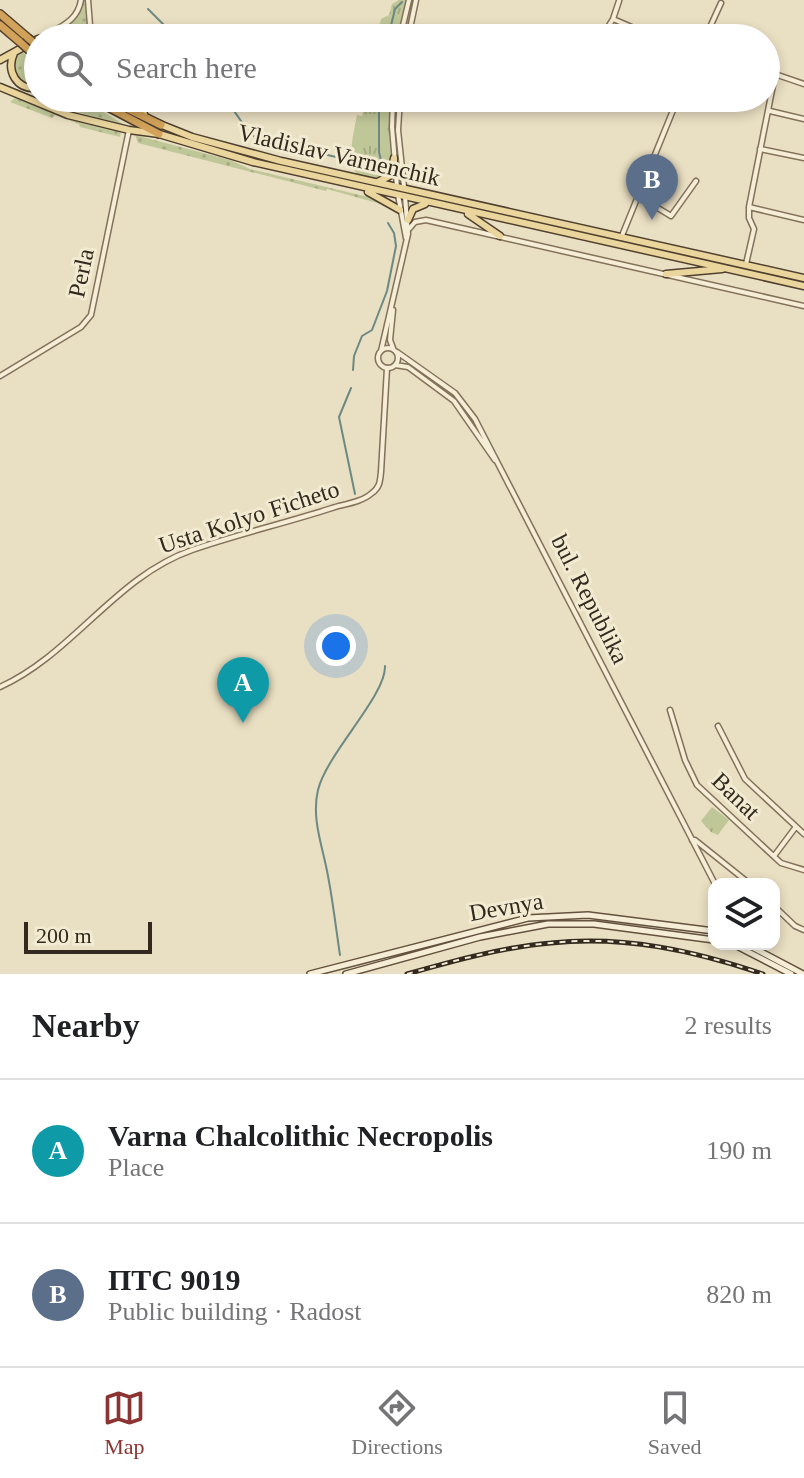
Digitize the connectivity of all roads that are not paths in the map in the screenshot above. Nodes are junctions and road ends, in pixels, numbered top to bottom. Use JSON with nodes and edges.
{"nodes":[{"id":1,"x":81,"y":0,"type":"edge"},
{"id":2,"x":88,"y":0,"type":"edge"},
{"id":3,"x":409,"y":0,"type":"edge"},
{"id":4,"x":416,"y":0,"type":"edge"},
{"id":5,"x":619,"y":1,"type":"edge"},
{"id":6,"x":721,"y":3,"type":"dead end"},
{"id":7,"x":0,"y":14,"type":"edge"},
{"id":8,"x":613,"y":19,"type":"junction"},
{"id":9,"x":65,"y":24,"type":"edge"},
{"id":10,"x":90,"y":24,"type":"edge"},
{"id":11,"x":403,"y":24,"type":"edge"},
{"id":12,"x":411,"y":24,"type":"edge"},
{"id":13,"x":609,"y":24,"type":"edge"},
{"id":14,"x":625,"y":24,"type":"edge"},
{"id":15,"x":711,"y":24,"type":"edge"},
{"id":16,"x":0,"y":25,"type":"edge"},
{"id":17,"x":24,"y":35,"type":"edge"},
{"id":18,"x":24,"y":44,"type":"edge"},
{"id":19,"x":24,"y":47,"type":"edge"},
{"id":20,"x":14,"y":53,"type":"junction"},
{"id":21,"x":0,"y":60,"type":"edge"},
{"id":22,"x":780,"y":77,"type":"edge"},
{"id":23,"x":804,"y":84,"type":"edge"},
{"id":24,"x":24,"y":86,"type":"edge"},
{"id":25,"x":0,"y":87,"type":"edge"},
{"id":26,"x":24,"y":97,"type":"edge"},
{"id":27,"x":61,"y":112,"type":"edge"},
{"id":28,"x":125,"y":112,"type":"edge"},
{"id":29,"x":141,"y":112,"type":"edge"},
{"id":30,"x":393,"y":112,"type":"edge"},
{"id":31,"x":399,"y":112,"type":"edge"},
{"id":32,"x":672,"y":112,"type":"edge"},
{"id":33,"x":770,"y":112,"type":"edge"},
{"id":34,"x":774,"y":112,"type":"edge"},
{"id":35,"x":804,"y":119,"type":"edge"},
{"id":36,"x":129,"y":130,"type":"junction"},
{"id":37,"x":160,"y":130,"type":"junction"},
{"id":38,"x":760,"y":149,"type":"junction"},
{"id":39,"x":394,"y":158,"type":"junction"},
{"id":40,"x":804,"y":158,"type":"edge"},
{"id":41,"x":696,"y":181,"type":"dead end"},
{"id":42,"x":375,"y":182,"type":"junction"},
{"id":43,"x":353,"y":185,"type":"junction"},
{"id":44,"x":401,"y":193,"type":"junction"},
{"id":45,"x":638,"y":196,"type":"junction"},
{"id":46,"x":428,"y":203,"type":"junction"},
{"id":47,"x":749,"y":207,"type":"junction"},
{"id":48,"x":400,"y":210,"type":"junction"},
{"id":49,"x":465,"y":211,"type":"junction"},
{"id":50,"x":408,"y":220,"type":"junction"},
{"id":51,"x":804,"y":220,"type":"edge"},
{"id":52,"x":409,"y":229,"type":"junction"},
{"id":53,"x":500,"y":236,"type":"junction"},
{"id":54,"x":621,"y":238,"type":"junction"},
{"id":55,"x":407,"y":240,"type":"junction"},
{"id":56,"x":746,"y":265,"type":"junction"},
{"id":57,"x":727,"y":269,"type":"junction"},
{"id":58,"x":666,"y":274,"type":"junction"},
{"id":59,"x":804,"y":278,"type":"edge"},
{"id":60,"x":804,"y":289,"type":"edge"},
{"id":61,"x":394,"y":301,"type":"junction"},
{"id":62,"x":804,"y":306,"type":"edge"},
{"id":63,"x":381,"y":351,"type":"junction"},
{"id":64,"x":396,"y":351,"type":"junction"},
{"id":65,"x":395,"y":365,"type":"junction"},
{"id":66,"x":387,"y":368,"type":"junction"},
{"id":67,"x":0,"y":376,"type":"edge"},
{"id":68,"x":505,"y":475,"type":"junction"},
{"id":69,"x":0,"y":687,"type":"edge"},
{"id":70,"x":670,"y":710,"type":"dead end"},
{"id":71,"x":718,"y":726,"type":"dead end"},
{"id":72,"x":795,"y":828,"type":"junction"},
{"id":73,"x":804,"y":834,"type":"edge"},
{"id":74,"x":691,"y":840,"type":"junction"},
{"id":75,"x":774,"y":856,"type":"junction"},
{"id":76,"x":804,"y":870,"type":"edge"},
{"id":77,"x":712,"y":878,"type":"edge"},
{"id":78,"x":742,"y":878,"type":"edge"},
{"id":79,"x":780,"y":912,"type":"edge"},
{"id":80,"x":708,"y":930,"type":"edge"},
{"id":81,"x":804,"y":930,"type":"edge"},
{"id":82,"x":708,"y":939,"type":"edge"},
{"id":83,"x":745,"y":950,"type":"edge"},
{"id":84,"x":757,"y":950,"type":"edge"},
{"id":85,"x":310,"y":974,"type":"edge"},
{"id":86,"x":346,"y":974,"type":"edge"},
{"id":87,"x":791,"y":974,"type":"edge"},
{"id":88,"x":803,"y":974,"type":"edge"}],
"edges":[{"from":1,"to":9,"type":"street"},
{"from":2,"to":10,"type":"street"},
{"from":3,"to":11,"type":"street"},
{"from":4,"to":12,"type":"street"},
{"from":5,"to":8,"type":"street"},
{"from":6,"to":15,"type":"street"},
{"from":7,"to":17,"type":"highway","bridge":true},
{"from":8,"to":13,"type":"street"},
{"from":8,"to":14,"type":"street"},
{"from":16,"to":18,"type":"highway","bridge":true},
{"from":19,"to":20,"type":"main road"},
{"from":20,"to":21,"type":"main road"},
{"from":20,"to":24,"type":"main road"},
{"from":22,"to":23,"type":"street"},
{"from":25,"to":26,"type":"main road","name":"Vladislav Varnenchik"},
{"from":27,"to":36,"type":"main road","name":"Vladislav Varnenchik"},
{"from":28,"to":37,"type":"highway"},
{"from":29,"to":37,"type":"main road"},
{"from":30,"to":39,"type":"street"},
{"from":31,"to":44,"type":"street"},
{"from":32,"to":45,"type":"street"},
{"from":33,"to":38,"type":"street"},
{"from":34,"to":35,"type":"street"},
{"from":36,"to":37,"type":"main road","name":"Vladislav Varnenchik"},
{"from":36,"to":67,"type":"street","name":"Perla"},
{"from":37,"to":42,"type":"main road","name":"Vladislav Varnenchik"},
{"from":37,"to":43,"type":"main road","name":"Vladislav Varnenchik"},
{"from":38,"to":40,"type":"street"},
{"from":38,"to":47,"type":"street"},
{"from":39,"to":42,"type":"main road"},
{"from":39,"to":44,"type":"street"},
{"from":41,"to":45,"type":"street"},
{"from":42,"to":44,"type":"main road","name":"Vladislav Varnenchik"},
{"from":43,"to":44,"type":"main road","name":"Vladislav Varnenchik"},
{"from":43,"to":48,"type":"main road"},
{"from":44,"to":46,"type":"main road"},
{"from":44,"to":48,"type":"street"},
{"from":44,"to":50,"type":"street"},
{"from":44,"to":54,"type":"main road","name":"Vladislav Varnenchik"},
{"from":45,"to":54,"type":"street"},
{"from":46,"to":49,"type":"main road"},
{"from":46,"to":50,"type":"main road"},
{"from":47,"to":51,"type":"street"},
{"from":47,"to":56,"type":"street"},
{"from":48,"to":55,"type":"street"},
{"from":49,"to":53,"type":"main road"},
{"from":49,"to":57,"type":"main road"},
{"from":50,"to":52,"type":"street"},
{"from":52,"to":53,"type":"street"},
{"from":52,"to":55,"type":"street"},
{"from":53,"to":58,"type":"street"},
{"from":54,"to":56,"type":"main road","name":"Vladislav Varnenchik"},
{"from":55,"to":61,"type":"street"},
{"from":56,"to":59,"type":"main road","name":"Vladislav Varnenchik"},
{"from":57,"to":58,"type":"main road"},
{"from":57,"to":60,"type":"main road"},
{"from":58,"to":62,"type":"street"},
{"from":61,"to":63,"type":"street"},
{"from":61,"to":64,"type":"street"},
{"from":63,"to":64,"type":"street"},
{"from":63,"to":66,"type":"street"},
{"from":64,"to":65,"type":"street"},
{"from":64,"to":68,"type":"street"},
{"from":65,"to":66,"type":"street"},
{"from":65,"to":68,"type":"street","name":"bul. Republika"},
{"from":66,"to":69,"type":"street","name":"Usta Kolyo Ficheto"},
{"from":68,"to":74,"type":"street","name":"bul. Republika"},
{"from":70,"to":75,"type":"street","name":"Banat"},
{"from":71,"to":72,"type":"street"},
{"from":72,"to":73,"type":"street"},
{"from":72,"to":75,"type":"street"},
{"from":74,"to":77,"type":"street","name":"bul. Republika"},
{"from":74,"to":78,"type":"street"},
{"from":75,"to":76,"type":"street","name":"Banat"},
{"from":79,"to":81,"type":"street"},
{"from":80,"to":85,"type":"main road","name":"Devnya"},
{"from":82,"to":86,"type":"main road","name":"Devnya"},
{"from":83,"to":87,"type":"main road"},
{"from":84,"to":88,"type":"main road"}]}
